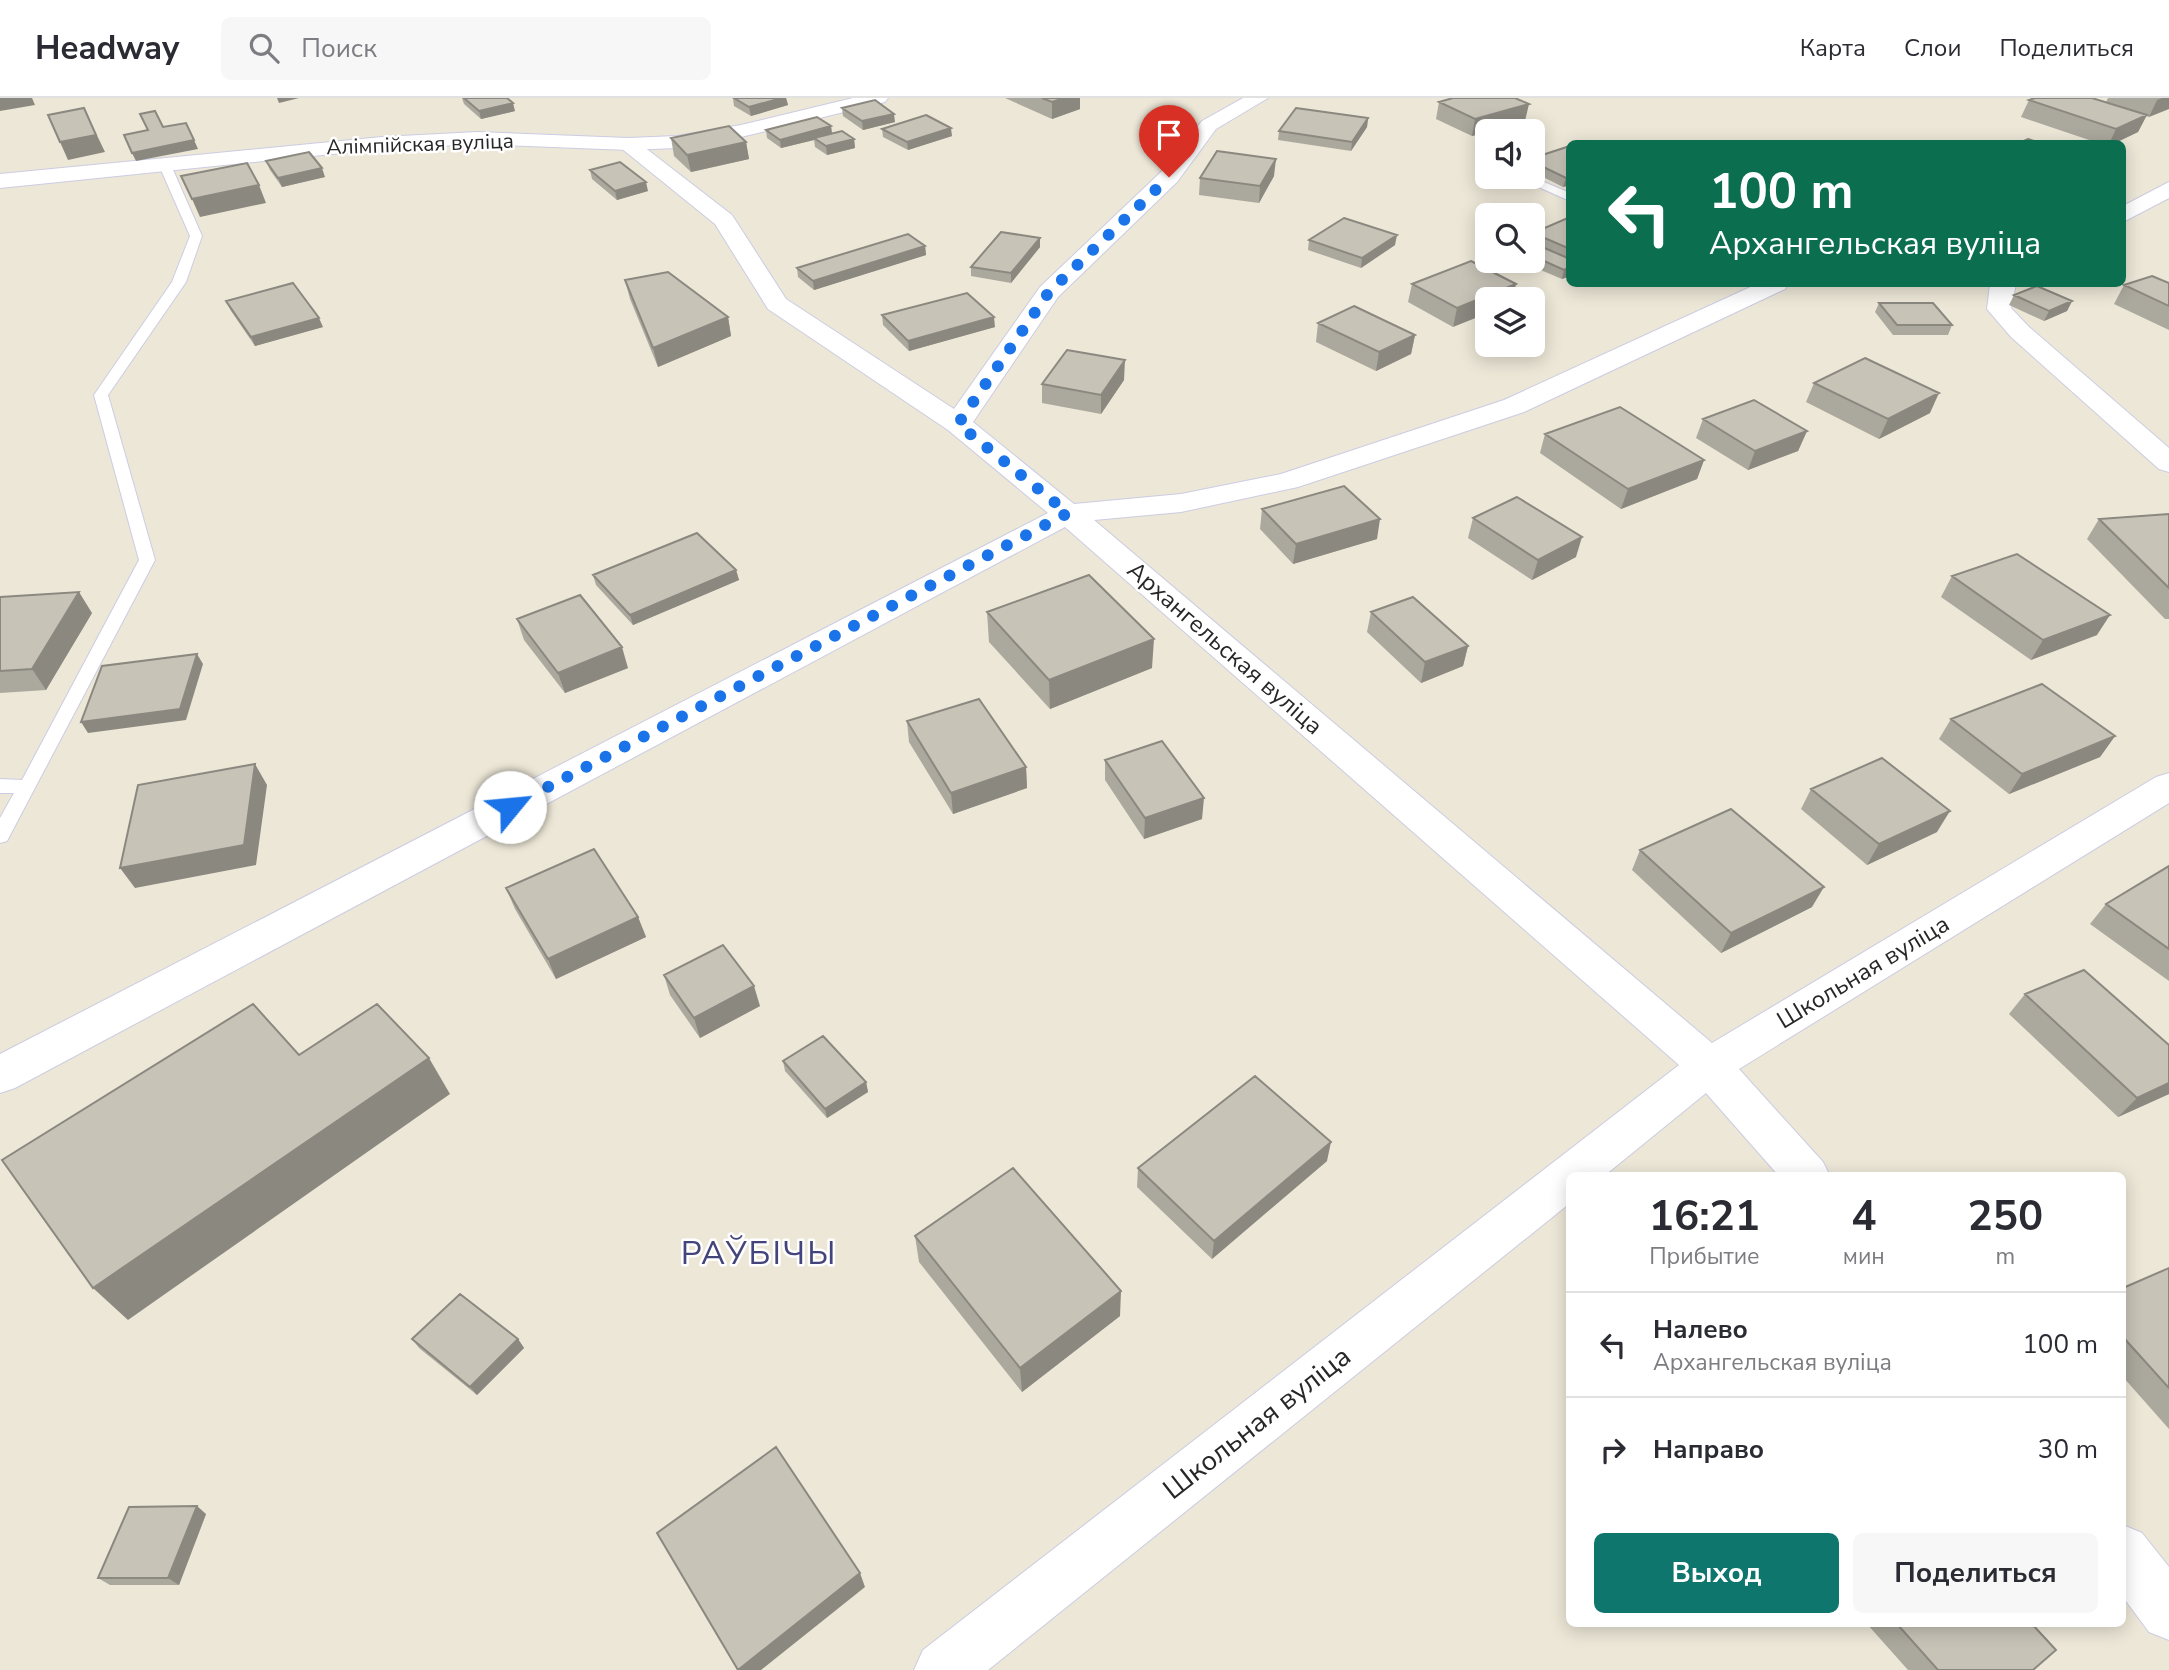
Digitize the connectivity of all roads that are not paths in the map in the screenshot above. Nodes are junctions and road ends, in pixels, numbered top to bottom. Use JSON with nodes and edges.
{"nodes":[{"id":1,"x":878,"y":98,"type":"edge"},
{"id":2,"x":1258,"y":98,"type":"edge"},
{"id":3,"x":628,"y":144,"type":"junction"},
{"id":4,"x":164,"y":163,"type":"junction"},
{"id":5,"x":0,"y":181,"type":"edge"},
{"id":6,"x":1545,"y":187,"type":"edge"},
{"id":7,"x":2169,"y":189,"type":"edge"},
{"id":8,"x":1566,"y":195,"type":"edge"},
{"id":9,"x":2126,"y":213,"type":"edge"},
{"id":10,"x":1770,"y":287,"type":"edge"},
{"id":11,"x":2001,"y":287,"type":"edge"},
{"id":12,"x":958,"y":424,"type":"junction"},
{"id":13,"x":2162,"y":452,"type":"edge"},
{"id":14,"x":1068,"y":513,"type":"junction"},
{"id":15,"x":0,"y":786,"type":"edge"},
{"id":16,"x":2169,"y":786,"type":"edge"},
{"id":17,"x":28,"y":787,"type":"junction"},
{"id":18,"x":0,"y":835,"type":"edge"},
{"id":19,"x":1709,"y":1066,"type":"junction"},
{"id":20,"x":0,"y":1075,"type":"edge"},
{"id":21,"x":1575,"y":1172,"type":"edge"},
{"id":22,"x":1803,"y":1172,"type":"edge"},
{"id":23,"x":1566,"y":1179,"type":"edge"},
{"id":24,"x":2126,"y":1556,"type":"edge"},
{"id":25,"x":2169,"y":1612,"type":"edge"},
{"id":26,"x":943,"y":1670,"type":"edge"}],
"edges":[{"from":1,"to":3,"type":"street","name":"Алімпійская вуліца"},
{"from":2,"to":12,"type":"street"},
{"from":3,"to":4,"type":"street","name":"Алімпійская вуліца"},
{"from":3,"to":12,"type":"street","name":"Архангельская вуліца"},
{"from":4,"to":5,"type":"street","name":"Алімпійская вуліца"},
{"from":4,"to":17,"type":"lane"},
{"from":6,"to":8,"type":"lane"},
{"from":7,"to":9,"type":"street"},
{"from":10,"to":14,"type":"street"},
{"from":11,"to":13,"type":"street"},
{"from":12,"to":14,"type":"street","name":"Архангельская вуліца"},
{"from":14,"to":19,"type":"street","name":"Архангельская вуліца"},
{"from":14,"to":20,"type":"street"},
{"from":15,"to":17,"type":"lane"},
{"from":16,"to":19,"type":"street","name":"Школьная вуліца"},
{"from":17,"to":18,"type":"lane"},
{"from":19,"to":21,"type":"street","name":"Школьная вуліца"},
{"from":19,"to":22,"type":"street","name":"Архангельская вуліца"},
{"from":23,"to":26,"type":"street","name":"Школьная вуліца"},
{"from":24,"to":25,"type":"street"}]}
